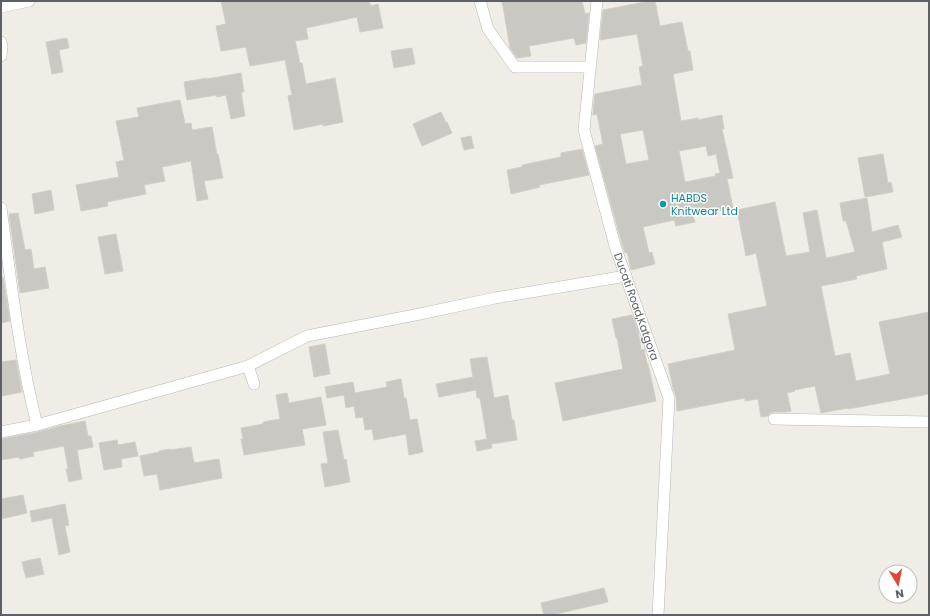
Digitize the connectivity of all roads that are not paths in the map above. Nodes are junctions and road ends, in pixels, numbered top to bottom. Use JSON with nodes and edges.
{"nodes":[{"id":1,"x":29,"y":1,"type":"edge"},
{"id":2,"x":480,"y":1,"type":"edge"},
{"id":3,"x":597,"y":1,"type":"edge"},
{"id":4,"x":1,"y":7,"type":"edge"},
{"id":5,"x":1,"y":42,"type":"edge"},
{"id":6,"x":1,"y":56,"type":"edge"},
{"id":7,"x":590,"y":67,"type":"junction"},
{"id":8,"x":1,"y":208,"type":"edge"},
{"id":9,"x":626,"y":276,"type":"junction"},
{"id":10,"x":248,"y":366,"type":"junction"},
{"id":11,"x":254,"y":384,"type":"dead end"},
{"id":12,"x":774,"y":419,"type":"dead end"},
{"id":13,"x":929,"y":422,"type":"edge"},
{"id":14,"x":37,"y":425,"type":"junction"},
{"id":15,"x":1,"y":432,"type":"edge"},
{"id":16,"x":658,"y":615,"type":"edge"}],
"edges":[{"from":1,"to":4,"type":"street"},
{"from":2,"to":7,"type":"street"},
{"from":3,"to":7,"type":"street","name":"Ducati Road,Katgora"},
{"from":5,"to":6,"type":"street"},
{"from":7,"to":9,"type":"street","name":"Ducati Road,Katgora"},
{"from":8,"to":14,"type":"street"},
{"from":9,"to":10,"type":"street"},
{"from":9,"to":16,"type":"street","name":"Ducati Road,Katgora"},
{"from":10,"to":11,"type":"street"},
{"from":10,"to":14,"type":"street"},
{"from":12,"to":13,"type":"street"},
{"from":14,"to":15,"type":"street"}]}
